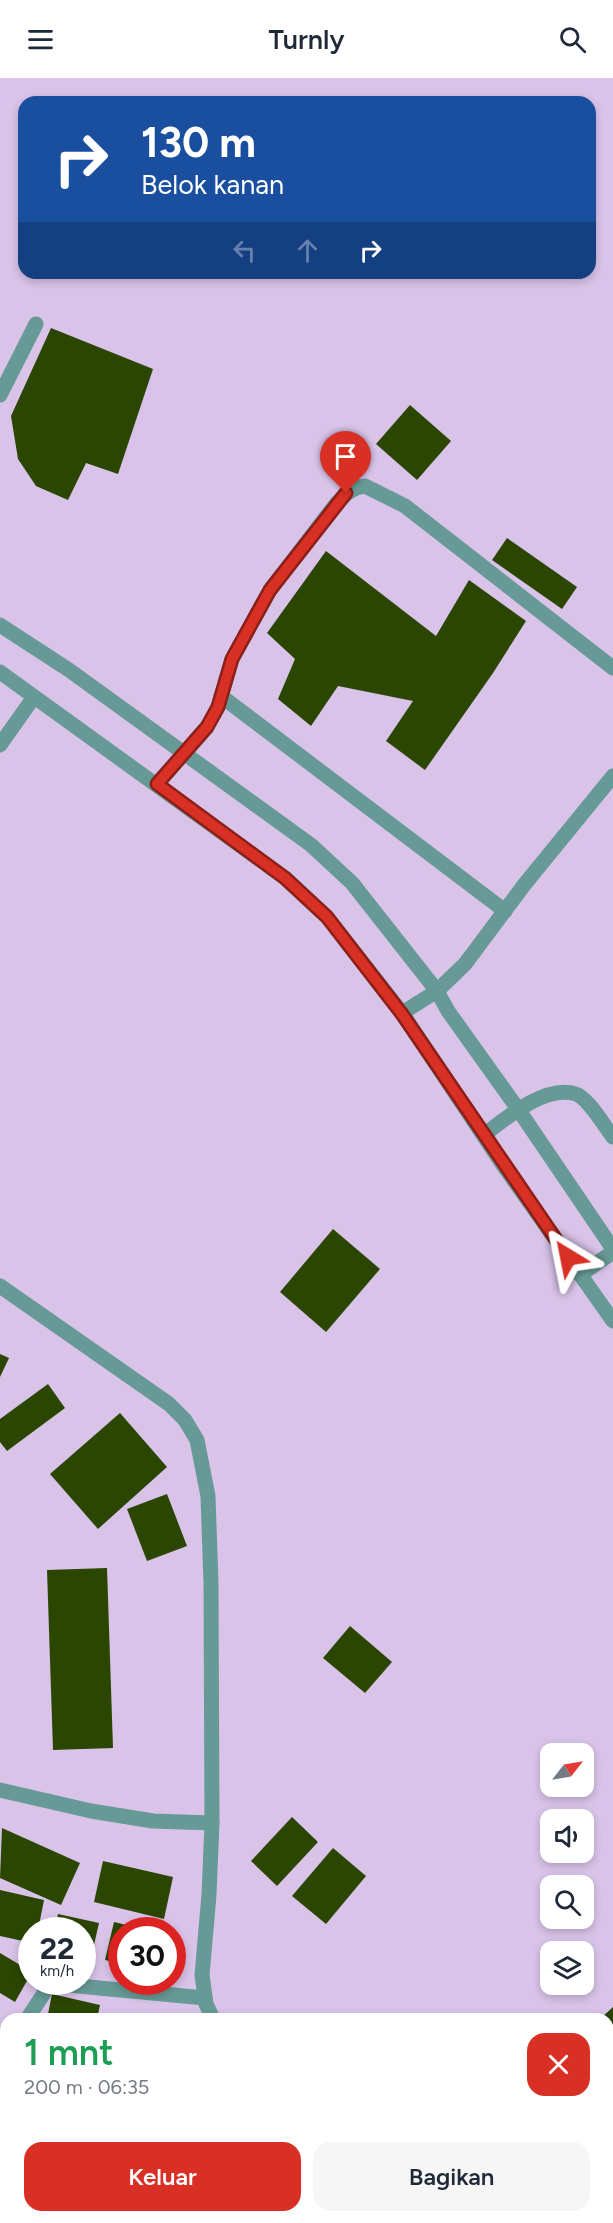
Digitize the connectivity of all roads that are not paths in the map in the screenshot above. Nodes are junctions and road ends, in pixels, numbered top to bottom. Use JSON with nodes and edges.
{"nodes":[{"id":1,"x":36,"y":324,"type":"dead end"},
{"id":2,"x":0,"y":395,"type":"edge"},
{"id":3,"x":0,"y":625,"type":"edge"},
{"id":4,"x":613,"y":668,"type":"edge"},
{"id":5,"x":0,"y":672,"type":"edge"},
{"id":6,"x":221,"y":696,"type":"junction"},
{"id":7,"x":34,"y":697,"type":"junction"},
{"id":8,"x":0,"y":744,"type":"edge"},
{"id":9,"x":185,"y":753,"type":"junction"},
{"id":10,"x":613,"y":776,"type":"edge"},
{"id":11,"x":157,"y":784,"type":"junction"},
{"id":12,"x":505,"y":911,"type":"junction"},
{"id":13,"x":437,"y":991,"type":"junction"},
{"id":14,"x":402,"y":1014,"type":"junction"},
{"id":15,"x":518,"y":1109,"type":"junction"},
{"id":16,"x":484,"y":1135,"type":"junction"},
{"id":17,"x":613,"y":1137,"type":"edge"},
{"id":18,"x":613,"y":1250,"type":"edge"},
{"id":19,"x":580,"y":1275,"type":"junction"},
{"id":20,"x":0,"y":1286,"type":"edge"},
{"id":21,"x":613,"y":1321,"type":"edge"},
{"id":22,"x":0,"y":1790,"type":"edge"},
{"id":23,"x":212,"y":1823,"type":"junction"},
{"id":24,"x":205,"y":1998,"type":"junction"},
{"id":25,"x":31,"y":2013,"type":"edge"},
{"id":26,"x":211,"y":2013,"type":"edge"}],
"edges":[{"from":1,"to":2,"type":"street"},
{"from":3,"to":9,"type":"street"},
{"from":4,"to":6,"type":"street"},
{"from":5,"to":7,"type":"street"},
{"from":6,"to":9,"type":"street"},
{"from":6,"to":12,"type":"street"},
{"from":7,"to":8,"type":"street"},
{"from":7,"to":11,"type":"street"},
{"from":9,"to":11,"type":"street"},
{"from":9,"to":13,"type":"street"},
{"from":10,"to":12,"type":"street"},
{"from":11,"to":14,"type":"street"},
{"from":12,"to":13,"type":"street"},
{"from":13,"to":14,"type":"street"},
{"from":13,"to":15,"type":"street"},
{"from":14,"to":16,"type":"street"},
{"from":15,"to":16,"type":"street"},
{"from":15,"to":17,"type":"street"},
{"from":15,"to":18,"type":"street"},
{"from":16,"to":19,"type":"street"},
{"from":18,"to":19,"type":"street"},
{"from":19,"to":21,"type":"street"},
{"from":20,"to":23,"type":"street"},
{"from":22,"to":23,"type":"street"},
{"from":23,"to":24,"type":"street"},
{"from":24,"to":25,"type":"street"},
{"from":24,"to":26,"type":"street"}]}
